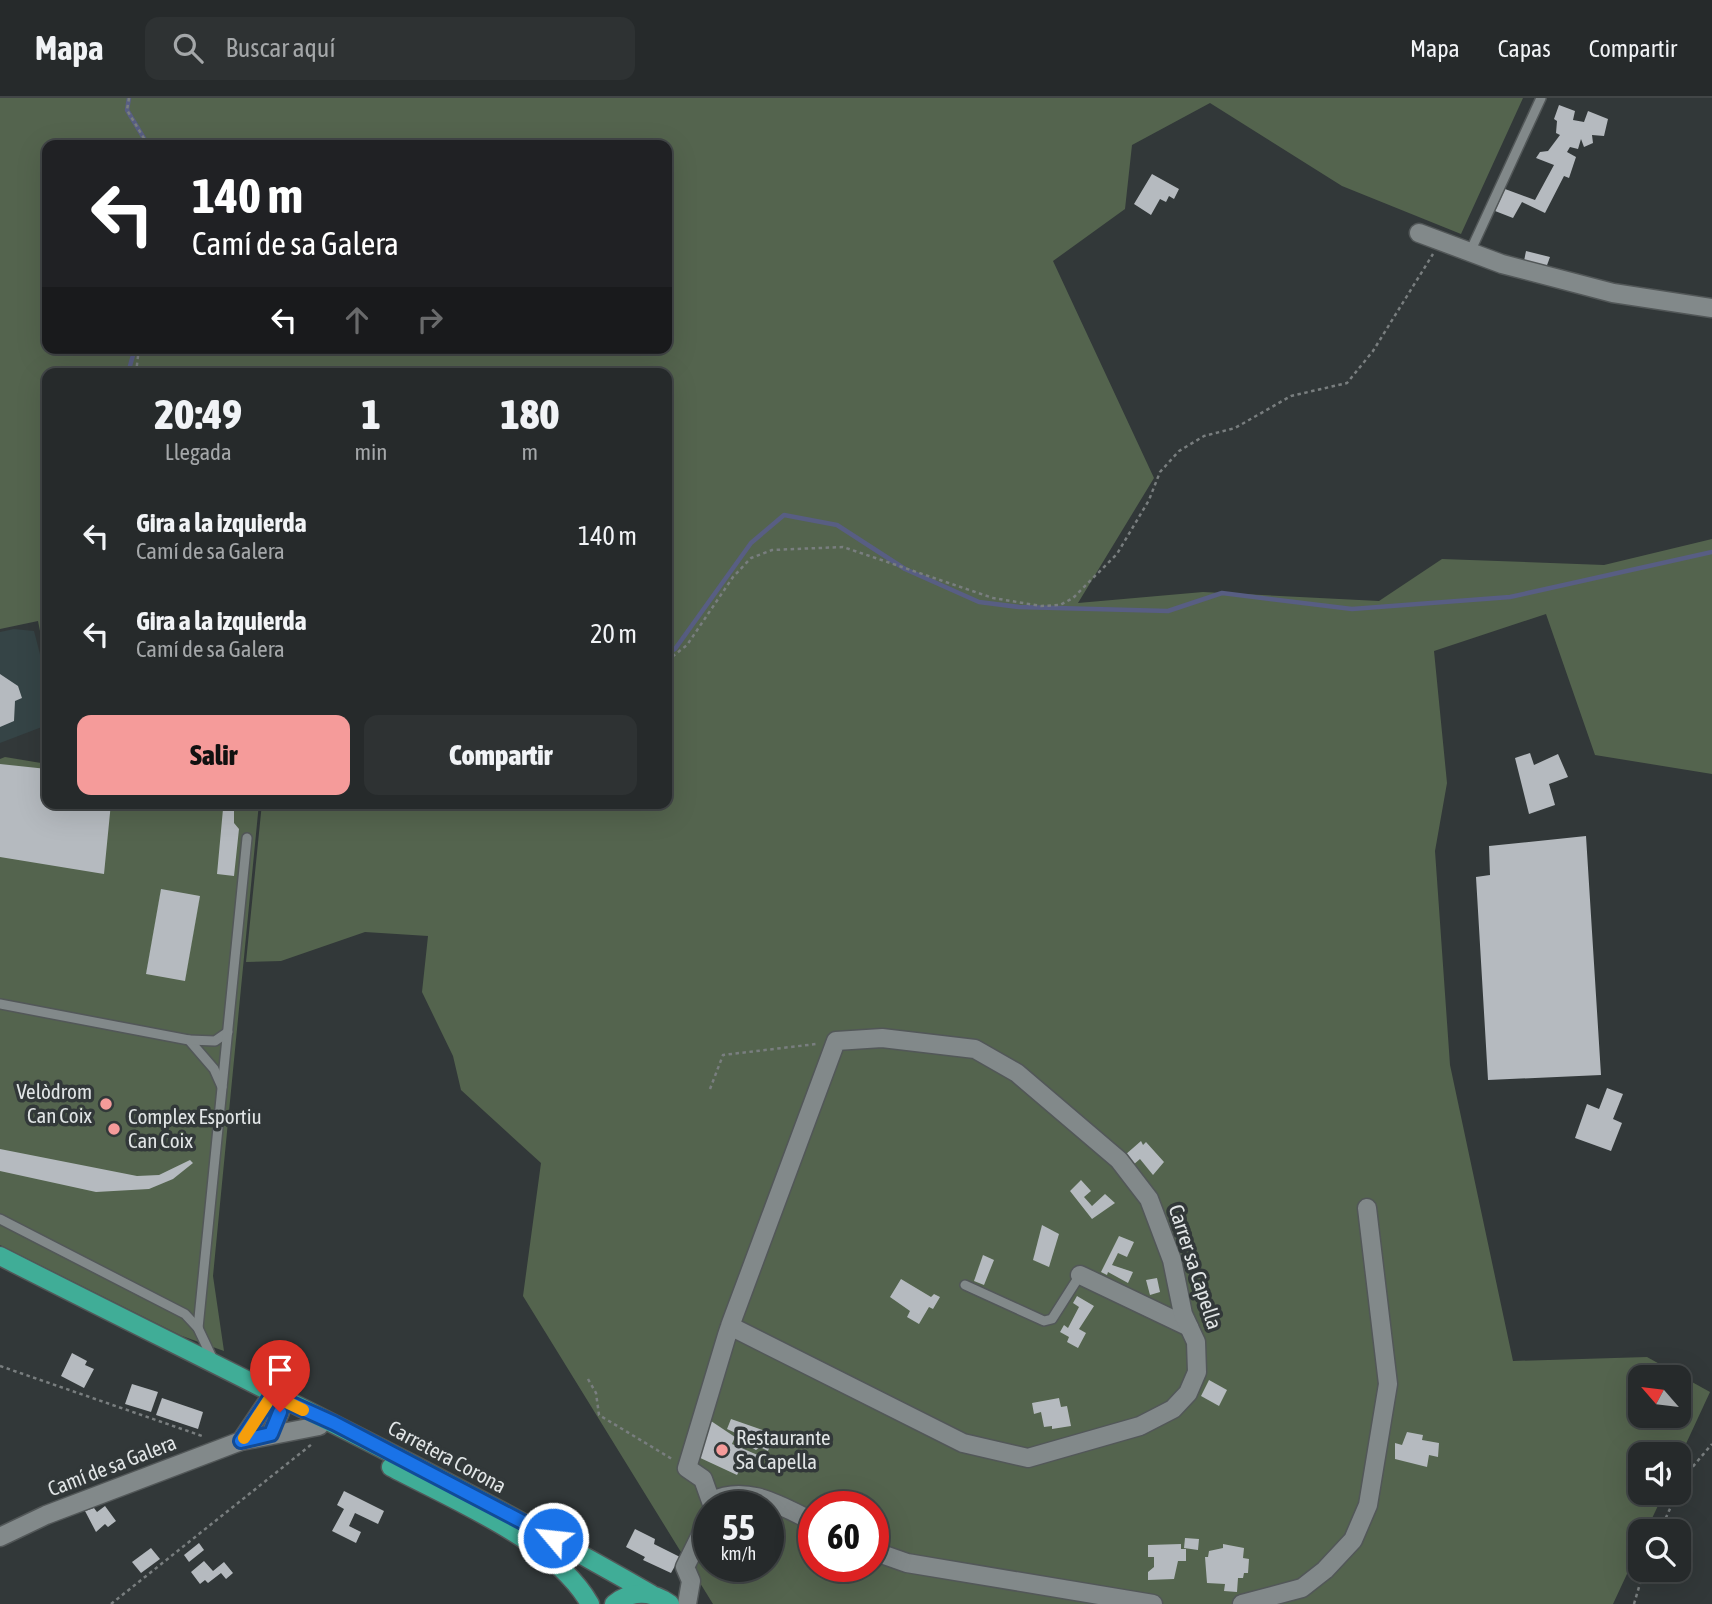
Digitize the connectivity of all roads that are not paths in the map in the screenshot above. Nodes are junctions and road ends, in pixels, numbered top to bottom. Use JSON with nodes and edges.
{"nodes":[{"id":1,"x":1541,"y":98,"type":"edge"},
{"id":2,"x":1419,"y":233,"type":"dead end"},
{"id":3,"x":1470,"y":252,"type":"junction"},
{"id":4,"x":1712,"y":308,"type":"edge"},
{"id":5,"x":247,"y":838,"type":"dead end"},
{"id":6,"x":0,"y":1004,"type":"edge"},
{"id":7,"x":228,"y":1032,"type":"junction"},
{"id":8,"x":189,"y":1040,"type":"junction"},
{"id":9,"x":222,"y":1088,"type":"junction"},
{"id":10,"x":1367,"y":1208,"type":"dead end"},
{"id":11,"x":0,"y":1219,"type":"edge"},
{"id":12,"x":0,"y":1256,"type":"edge"},
{"id":13,"x":1080,"y":1275,"type":"joint"},
{"id":14,"x":965,"y":1285,"type":"dead end"},
{"id":15,"x":730,"y":1326,"type":"junction"},
{"id":16,"x":1189,"y":1327,"type":"junction"},
{"id":17,"x":198,"y":1328,"type":"junction"},
{"id":18,"x":217,"y":1367,"type":"junction"},
{"id":19,"x":282,"y":1400,"type":"junction"},
{"id":20,"x":324,"y":1428,"type":"junction"},
{"id":21,"x":271,"y":1434,"type":"junction"},
{"id":22,"x":235,"y":1443,"type":"junction"},
{"id":23,"x":706,"y":1491,"type":"edge"},
{"id":24,"x":0,"y":1538,"type":"edge"},
{"id":25,"x":693,"y":1549,"type":"edge"},
{"id":26,"x":889,"y":1557,"type":"edge"},
{"id":27,"x":651,"y":1594,"type":"junction"},
{"id":28,"x":590,"y":1604,"type":"edge"},
{"id":29,"x":614,"y":1604,"type":"edge"},
{"id":30,"x":670,"y":1604,"type":"edge"},
{"id":31,"x":687,"y":1604,"type":"edge"},
{"id":32,"x":1153,"y":1604,"type":"edge"},
{"id":33,"x":1242,"y":1604,"type":"edge"}],
"edges":[{"from":1,"to":3,"type":"lane"},
{"from":2,"to":3,"type":"street"},
{"from":3,"to":4,"type":"street"},
{"from":5,"to":7,"type":"lane"},
{"from":6,"to":8,"type":"lane"},
{"from":7,"to":8,"type":"lane"},
{"from":7,"to":9,"type":"lane"},
{"from":8,"to":9,"type":"lane"},
{"from":9,"to":17,"type":"lane"},
{"from":10,"to":33,"type":"street"},
{"from":11,"to":17,"type":"lane"},
{"from":12,"to":18,"type":"main road","name":"Carretera Corona"},
{"from":13,"to":14,"type":"lane"},
{"from":13,"to":16,"type":"street"},
{"from":15,"to":16,"type":"street","name":"Carrer sa Capella"},
{"from":15,"to":16,"type":"street","name":"Carrer sa Capella"},
{"from":15,"to":23,"type":"street"},
{"from":17,"to":18,"type":"lane"},
{"from":18,"to":19,"type":"main road","name":"Carretera Corona"},
{"from":19,"to":20,"type":"main road","name":"Carretera Corona"},
{"from":19,"to":21,"type":"street"},
{"from":19,"to":22,"type":"street"},
{"from":19,"to":27,"type":"main road","name":"Carretera Corona"},
{"from":20,"to":21,"type":"street","name":"Camí de sa Galera"},
{"from":20,"to":28,"type":"main road","name":"Carretera Corona"},
{"from":21,"to":22,"type":"street","name":"Camí de sa Galera"},
{"from":22,"to":24,"type":"street","name":"Camí de sa Galera"},
{"from":25,"to":31,"type":"street"},
{"from":26,"to":32,"type":"street"},
{"from":27,"to":29,"type":"main road"},
{"from":27,"to":30,"type":"main road","name":"Carretera Corona"}]}
